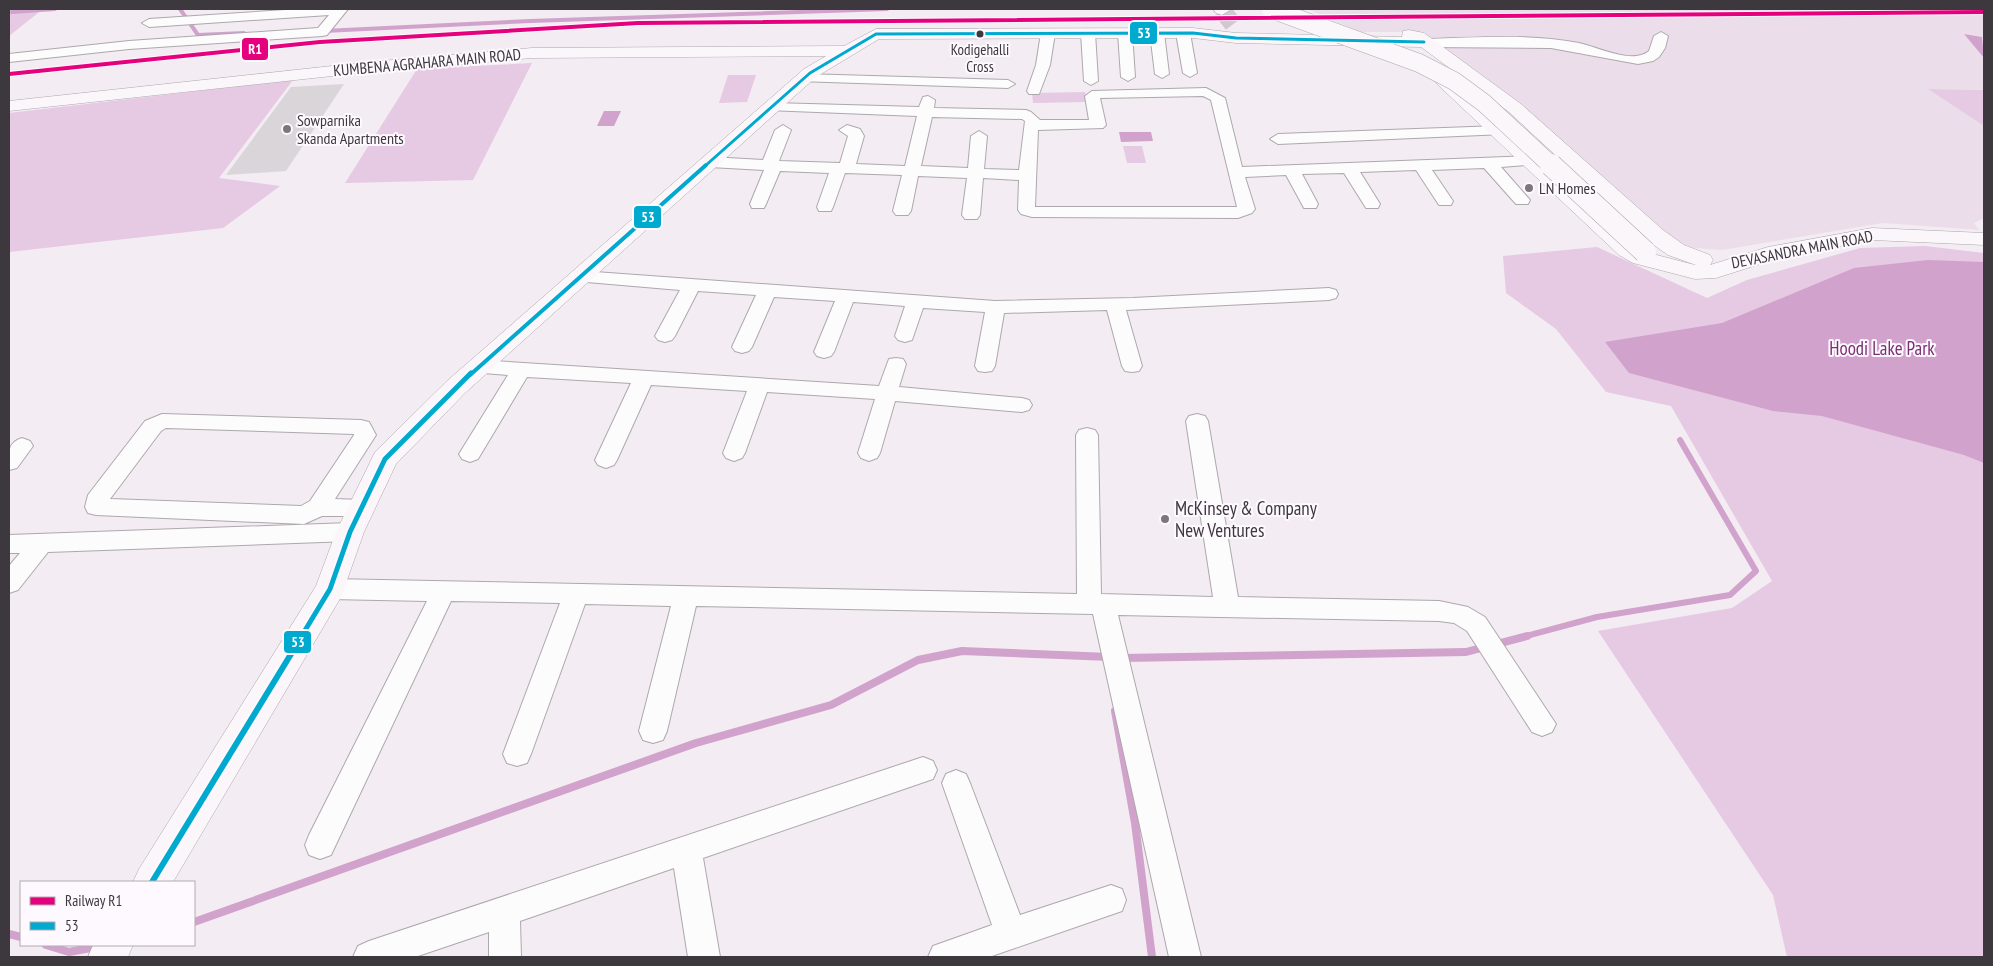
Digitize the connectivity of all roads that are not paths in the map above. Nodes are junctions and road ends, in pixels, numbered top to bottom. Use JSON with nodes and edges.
{"nodes":[{"id":1,"x":340,"y":9,"type":"edge"},
{"id":2,"x":1271,"y":9,"type":"edge"},
{"id":3,"x":1285,"y":9,"type":"edge"},
{"id":4,"x":149,"y":23,"type":"dead end"},
{"id":5,"x":1236,"y":28,"type":"tunnel mouth"},
{"id":6,"x":1088,"y":33,"type":"junction"},
{"id":7,"x":1125,"y":33,"type":"junction"},
{"id":8,"x":1157,"y":33,"type":"junction"},
{"id":9,"x":1183,"y":33,"type":"junction"},
{"id":10,"x":1048,"y":34,"type":"junction"},
{"id":11,"x":1661,"y":36,"type":"dead end"},
{"id":12,"x":1352,"y":41,"type":"junction"},
{"id":13,"x":1423,"y":41,"type":"junction"},
{"id":14,"x":847,"y":51,"type":"junction"},
{"id":15,"x":9,"y":58,"type":"edge"},
{"id":16,"x":1448,"y":59,"type":"junction"},
{"id":17,"x":1416,"y":68,"type":"junction"},
{"id":18,"x":1190,"y":73,"type":"dead end"},
{"id":19,"x":1162,"y":74,"type":"dead end"},
{"id":20,"x":1128,"y":76,"type":"dead end"},
{"id":21,"x":803,"y":78,"type":"junction"},
{"id":22,"x":1091,"y":81,"type":"dead end"},
{"id":23,"x":932,"y":82,"type":"junction"},
{"id":24,"x":1008,"y":84,"type":"dead end"},
{"id":25,"x":1034,"y":91,"type":"dead end"},
{"id":26,"x":9,"y":106,"type":"edge"},
{"id":27,"x":772,"y":107,"type":"junction"},
{"id":28,"x":925,"y":113,"type":"junction"},
{"id":29,"x":1032,"y":125,"type":"junction"},
{"id":30,"x":783,"y":130,"type":"dead end"},
{"id":31,"x":847,"y":130,"type":"dead end"},
{"id":32,"x":1500,"y":131,"type":"junction"},
{"id":33,"x":979,"y":136,"type":"dead end"},
{"id":34,"x":1278,"y":138,"type":"dead end"},
{"id":35,"x":1531,"y":161,"type":"junction"},
{"id":36,"x":710,"y":162,"type":"junction"},
{"id":37,"x":1490,"y":164,"type":"junction"},
{"id":38,"x":771,"y":166,"type":"junction"},
{"id":39,"x":1421,"y":166,"type":"junction"},
{"id":40,"x":843,"y":169,"type":"junction"},
{"id":41,"x":1350,"y":169,"type":"junction"},
{"id":42,"x":913,"y":171,"type":"junction"},
{"id":43,"x":1235,"y":172,"type":"junction"},
{"id":44,"x":1292,"y":172,"type":"junction"},
{"id":45,"x":976,"y":173,"type":"junction"},
{"id":46,"x":1027,"y":175,"type":"junction"},
{"id":47,"x":1522,"y":200,"type":"dead end"},
{"id":48,"x":1445,"y":201,"type":"dead end"},
{"id":49,"x":758,"y":204,"type":"dead end"},
{"id":50,"x":1310,"y":204,"type":"dead end"},
{"id":51,"x":1372,"y":204,"type":"dead end"},
{"id":52,"x":825,"y":207,"type":"dead end"},
{"id":53,"x":902,"y":211,"type":"dead end"},
{"id":54,"x":970,"y":215,"type":"dead end"},
{"id":55,"x":1984,"y":239,"type":"edge"},
{"id":56,"x":1713,"y":264,"type":"junction"},
{"id":57,"x":1671,"y":266,"type":"junction"},
{"id":58,"x":581,"y":277,"type":"junction"},
{"id":59,"x":692,"y":285,"type":"junction"},
{"id":60,"x":768,"y":290,"type":"junction"},
{"id":61,"x":1329,"y":294,"type":"dead end"},
{"id":62,"x":846,"y":296,"type":"junction"},
{"id":63,"x":916,"y":301,"type":"junction"},
{"id":64,"x":1115,"y":304,"type":"junction"},
{"id":65,"x":995,"y":307,"type":"junction"},
{"id":66,"x":665,"y":336,"type":"dead end"},
{"id":67,"x":905,"y":336,"type":"dead end"},
{"id":68,"x":742,"y":347,"type":"dead end"},
{"id":69,"x":824,"y":352,"type":"dead end"},
{"id":70,"x":896,"y":364,"type":"dead end"},
{"id":71,"x":985,"y":366,"type":"dead end"},
{"id":72,"x":1132,"y":366,"type":"dead end"},
{"id":73,"x":478,"y":367,"type":"junction"},
{"id":74,"x":521,"y":370,"type":"junction"},
{"id":75,"x":644,"y":378,"type":"junction"},
{"id":76,"x":759,"y":385,"type":"junction"},
{"id":77,"x":887,"y":394,"type":"junction"},
{"id":78,"x":1022,"y":404,"type":"dead end"},
{"id":79,"x":1197,"y":421,"type":"dead end"},
{"id":80,"x":1087,"y":436,"type":"dead end"},
{"id":81,"x":734,"y":453,"type":"dead end"},
{"id":82,"x":470,"y":454,"type":"dead end"},
{"id":83,"x":869,"y":454,"type":"dead end"},
{"id":84,"x":606,"y":460,"type":"dead end"},
{"id":85,"x":318,"y":507,"type":"junction"},
{"id":86,"x":356,"y":520,"type":"junction"},
{"id":87,"x":42,"y":543,"type":"junction"},
{"id":88,"x":9,"y":544,"type":"edge"},
{"id":89,"x":9,"y":583,"type":"edge"},
{"id":90,"x":330,"y":589,"type":"junction"},
{"id":91,"x":444,"y":591,"type":"junction"},
{"id":92,"x":576,"y":594,"type":"junction"},
{"id":93,"x":686,"y":596,"type":"junction"},
{"id":94,"x":1096,"y":604,"type":"junction"},
{"id":95,"x":1228,"y":607,"type":"junction"},
{"id":96,"x":1542,"y":724,"type":"dead end"},
{"id":97,"x":653,"y":731,"type":"dead end"},
{"id":98,"x":518,"y":754,"type":"dead end"},
{"id":99,"x":923,"y":770,"type":"dead end"},
{"id":100,"x":956,"y":783,"type":"dead end"},
{"id":101,"x":320,"y":845,"type":"dead end"},
{"id":102,"x":686,"y":849,"type":"junction"},
{"id":103,"x":153,"y":881,"type":"edge"},
{"id":104,"x":1111,"y":900,"type":"dead end"},
{"id":105,"x":504,"y":911,"type":"junction"},
{"id":106,"x":1011,"y":934,"type":"junction"},
{"id":107,"x":113,"y":946,"type":"edge"},
{"id":108,"x":107,"y":957,"type":"edge"},
{"id":109,"x":369,"y":957,"type":"edge"},
{"id":110,"x":505,"y":957,"type":"edge"},
{"id":111,"x":704,"y":957,"type":"edge"},
{"id":112,"x":944,"y":957,"type":"edge"},
{"id":113,"x":1185,"y":957,"type":"edge"}],
"edges":[{"from":1,"to":4,"type":"street"},
{"from":1,"to":15,"type":"street"},
{"from":2,"to":57,"type":"street","bridge":true},
{"from":3,"to":56,"type":"street"},
{"from":5,"to":13,"type":"street"},
{"from":6,"to":7,"type":"street"},
{"from":6,"to":10,"type":"street"},
{"from":6,"to":22,"type":"street"},
{"from":7,"to":8,"type":"street"},
{"from":7,"to":20,"type":"street"},
{"from":8,"to":9,"type":"street"},
{"from":8,"to":19,"type":"street"},
{"from":9,"to":12,"type":"street"},
{"from":9,"to":18,"type":"street"},
{"from":10,"to":14,"type":"street"},
{"from":10,"to":25,"type":"street"},
{"from":11,"to":13,"type":"street"},
{"from":12,"to":13,"type":"street"},
{"from":12,"to":17,"type":"street"},
{"from":13,"to":16,"type":"street"},
{"from":14,"to":21,"type":"street"},
{"from":14,"to":26,"type":"street","name":"KUMBENA AGRAHARA MAIN ROAD"},
{"from":16,"to":17,"type":"street"},
{"from":16,"to":56,"type":"street"},
{"from":17,"to":32,"type":"street"},
{"from":21,"to":23,"type":"street"},
{"from":21,"to":27,"type":"street"},
{"from":23,"to":24,"type":"street"},
{"from":23,"to":28,"type":"street"},
{"from":27,"to":28,"type":"street"},
{"from":27,"to":36,"type":"street"},
{"from":28,"to":29,"type":"street"},
{"from":28,"to":42,"type":"street"},
{"from":29,"to":43,"type":"street"},
{"from":29,"to":46,"type":"street"},
{"from":30,"to":38,"type":"street"},
{"from":31,"to":40,"type":"street"},
{"from":32,"to":34,"type":"street"},
{"from":32,"to":35,"type":"street"},
{"from":33,"to":45,"type":"street"},
{"from":35,"to":37,"type":"street"},
{"from":35,"to":57,"type":"street"},
{"from":36,"to":38,"type":"street"},
{"from":36,"to":58,"type":"street"},
{"from":37,"to":39,"type":"street"},
{"from":37,"to":47,"type":"street"},
{"from":38,"to":40,"type":"street"},
{"from":38,"to":49,"type":"street"},
{"from":39,"to":41,"type":"street"},
{"from":39,"to":48,"type":"street"},
{"from":40,"to":42,"type":"street"},
{"from":40,"to":52,"type":"street"},
{"from":41,"to":44,"type":"street"},
{"from":41,"to":51,"type":"street"},
{"from":42,"to":45,"type":"street"},
{"from":42,"to":53,"type":"street"},
{"from":43,"to":44,"type":"street"},
{"from":43,"to":46,"type":"street"},
{"from":44,"to":50,"type":"street"},
{"from":45,"to":46,"type":"street"},
{"from":45,"to":54,"type":"street"},
{"from":55,"to":56,"type":"street","name":"DEVASANDRA MAIN ROAD"},
{"from":56,"to":57,"type":"street","name":"DEVASANDRA MAIN ROAD"},
{"from":58,"to":59,"type":"street"},
{"from":58,"to":73,"type":"street"},
{"from":59,"to":60,"type":"street"},
{"from":59,"to":66,"type":"street"},
{"from":60,"to":62,"type":"street"},
{"from":60,"to":68,"type":"street"},
{"from":61,"to":64,"type":"street"},
{"from":62,"to":63,"type":"street"},
{"from":62,"to":69,"type":"street"},
{"from":63,"to":65,"type":"street"},
{"from":63,"to":67,"type":"street"},
{"from":64,"to":65,"type":"street"},
{"from":64,"to":72,"type":"street"},
{"from":65,"to":71,"type":"street"},
{"from":70,"to":77,"type":"street"},
{"from":73,"to":74,"type":"street"},
{"from":73,"to":86,"type":"street"},
{"from":74,"to":75,"type":"street"},
{"from":74,"to":82,"type":"street"},
{"from":75,"to":76,"type":"street"},
{"from":75,"to":84,"type":"street"},
{"from":76,"to":77,"type":"street"},
{"from":76,"to":81,"type":"street"},
{"from":77,"to":78,"type":"street"},
{"from":77,"to":83,"type":"street"},
{"from":79,"to":95,"type":"street"},
{"from":80,"to":94,"type":"street"},
{"from":85,"to":85,"type":"street"},
{"from":85,"to":86,"type":"street"},
{"from":86,"to":87,"type":"street"},
{"from":86,"to":90,"type":"street"},
{"from":87,"to":88,"type":"street"},
{"from":87,"to":89,"type":"street"},
{"from":90,"to":91,"type":"street"},
{"from":90,"to":103,"type":"street"},
{"from":91,"to":92,"type":"street"},
{"from":91,"to":101,"type":"street"},
{"from":92,"to":93,"type":"street"},
{"from":92,"to":98,"type":"street"},
{"from":93,"to":94,"type":"street"},
{"from":93,"to":97,"type":"street"},
{"from":94,"to":95,"type":"street"},
{"from":94,"to":113,"type":"street"},
{"from":95,"to":96,"type":"street"},
{"from":99,"to":102,"type":"street"},
{"from":100,"to":106,"type":"street"},
{"from":102,"to":105,"type":"street"},
{"from":102,"to":111,"type":"street"},
{"from":104,"to":106,"type":"street"},
{"from":105,"to":109,"type":"street"},
{"from":105,"to":110,"type":"street"},
{"from":106,"to":112,"type":"street"},
{"from":107,"to":108,"type":"street"}]}
